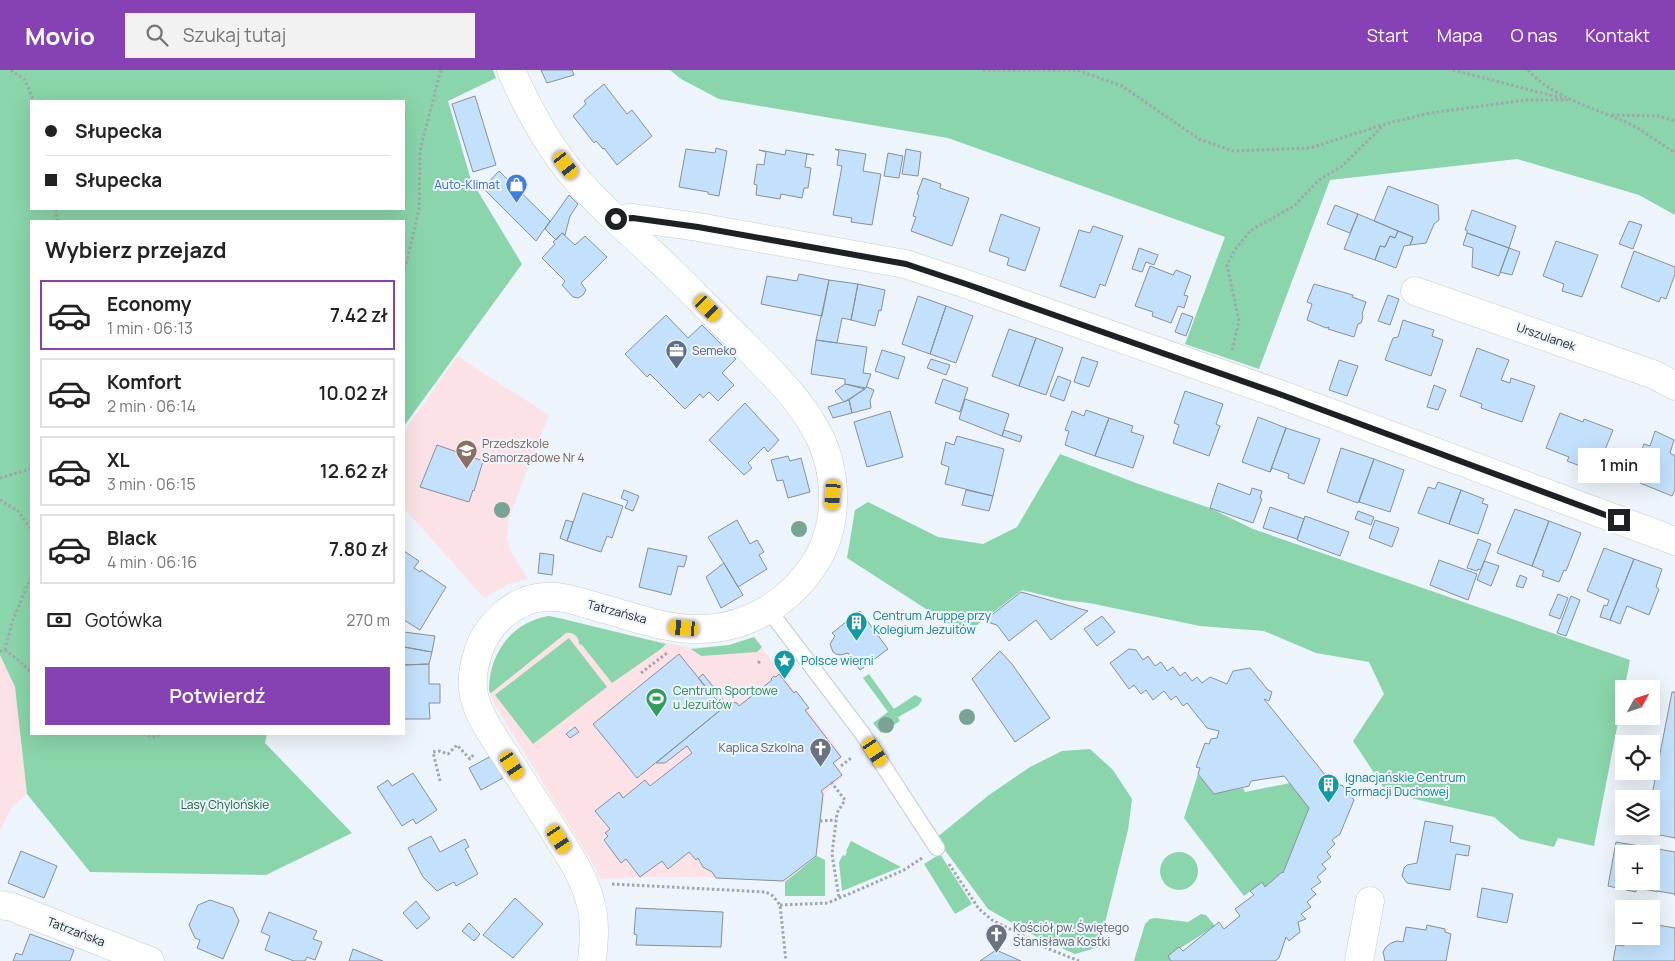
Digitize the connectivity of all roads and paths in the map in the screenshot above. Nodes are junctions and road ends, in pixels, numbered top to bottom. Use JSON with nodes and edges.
{"nodes":[{"id":1,"x":11,"y":70,"type":"edge"},
{"id":2,"x":441,"y":70,"type":"edge"},
{"id":3,"x":511,"y":70,"type":"edge"},
{"id":4,"x":984,"y":70,"type":"edge"},
{"id":5,"x":1453,"y":70,"type":"edge"},
{"id":6,"x":1528,"y":70,"type":"edge"},
{"id":7,"x":34,"y":100,"type":"edge"},
{"id":8,"x":1570,"y":100,"type":"junction"},
{"id":9,"x":1609,"y":115,"type":"junction"},
{"id":10,"x":1675,"y":121,"type":"edge"},
{"id":11,"x":1384,"y":124,"type":"junction"},
{"id":12,"x":1675,"y":153,"type":"edge"},
{"id":13,"x":616,"y":219,"type":"junction"},
{"id":14,"x":405,"y":266,"type":"edge"},
{"id":15,"x":1415,"y":291,"type":"dead end"},
{"id":16,"x":1224,"y":376,"type":"junction"},
{"id":17,"x":1675,"y":386,"type":"edge"},
{"id":18,"x":30,"y":469,"type":"edge"},
{"id":19,"x":0,"y":478,"type":"edge"},
{"id":20,"x":0,"y":500,"type":"edge"},
{"id":21,"x":30,"y":528,"type":"edge"},
{"id":22,"x":1675,"y":541,"type":"edge"},
{"id":23,"x":30,"y":579,"type":"edge"},
{"id":24,"x":768,"y":609,"type":"junction"},
{"id":25,"x":5,"y":650,"type":"junction"},
{"id":26,"x":0,"y":651,"type":"edge"},
{"id":27,"x":667,"y":653,"type":"dead end"},
{"id":28,"x":762,"y":660,"type":"dead end"},
{"id":29,"x":758,"y":663,"type":"dead end"},
{"id":30,"x":30,"y":671,"type":"edge"},
{"id":31,"x":641,"y":673,"type":"dead end"},
{"id":32,"x":146,"y":735,"type":"edge"},
{"id":33,"x":159,"y":735,"type":"edge"},
{"id":34,"x":851,"y":758,"type":"dead end"},
{"id":35,"x":470,"y":759,"type":"dead end"},
{"id":36,"x":841,"y":766,"type":"dead end"},
{"id":37,"x":440,"y":781,"type":"dead end"},
{"id":38,"x":831,"y":782,"type":"dead end"},
{"id":39,"x":836,"y":820,"type":"junction"},
{"id":40,"x":820,"y":821,"type":"dead end"},
{"id":41,"x":938,"y":848,"type":"junction"},
{"id":42,"x":605,"y":883,"type":"dead end"},
{"id":43,"x":839,"y":898,"type":"junction"},
{"id":44,"x":1370,"y":901,"type":"dead end"},
{"id":45,"x":0,"y":905,"type":"edge"},
{"id":46,"x":780,"y":905,"type":"junction"},
{"id":47,"x":150,"y":961,"type":"edge"},
{"id":48,"x":592,"y":961,"type":"edge"},
{"id":49,"x":786,"y":961,"type":"edge"},
{"id":50,"x":1079,"y":961,"type":"edge"},
{"id":51,"x":1359,"y":961,"type":"edge"}],
"edges":[{"from":1,"to":7,"type":"path"},
{"from":2,"to":14,"type":"path"},
{"from":3,"to":13,"type":"street","name":"Tatrzańska"},
{"from":4,"to":11,"type":"path"},
{"from":5,"to":8,"type":"path"},
{"from":6,"to":8,"type":"path"},
{"from":8,"to":9,"type":"path"},
{"from":8,"to":11,"type":"path"},
{"from":9,"to":10,"type":"path"},
{"from":9,"to":12,"type":"path"},
{"from":11,"to":16,"type":"path"},
{"from":13,"to":16,"type":"street"},
{"from":13,"to":24,"type":"street","name":"Tatrzańska"},
{"from":15,"to":17,"type":"street","name":"Urszulanek"},
{"from":16,"to":22,"type":"street"},
{"from":18,"to":19,"type":"path"},
{"from":20,"to":21,"type":"path"},
{"from":23,"to":25,"type":"path"},
{"from":24,"to":41,"type":"lane"},
{"from":24,"to":48,"type":"street","name":"Tatrzańska"},
{"from":25,"to":26,"type":"path"},
{"from":25,"to":30,"type":"path"},
{"from":27,"to":31,"type":"path"},
{"from":28,"to":29,"type":"path"},
{"from":32,"to":33,"type":"path"},
{"from":34,"to":36,"type":"path"},
{"from":35,"to":37,"type":"path"},
{"from":38,"to":39,"type":"path"},
{"from":39,"to":40,"type":"path"},
{"from":39,"to":43,"type":"path"},
{"from":41,"to":43,"type":"path"},
{"from":41,"to":50,"type":"path"},
{"from":42,"to":46,"type":"path"},
{"from":43,"to":46,"type":"path"},
{"from":44,"to":51,"type":"street"},
{"from":45,"to":47,"type":"street","name":"Tatrzańska"},
{"from":46,"to":49,"type":"path"}]}
